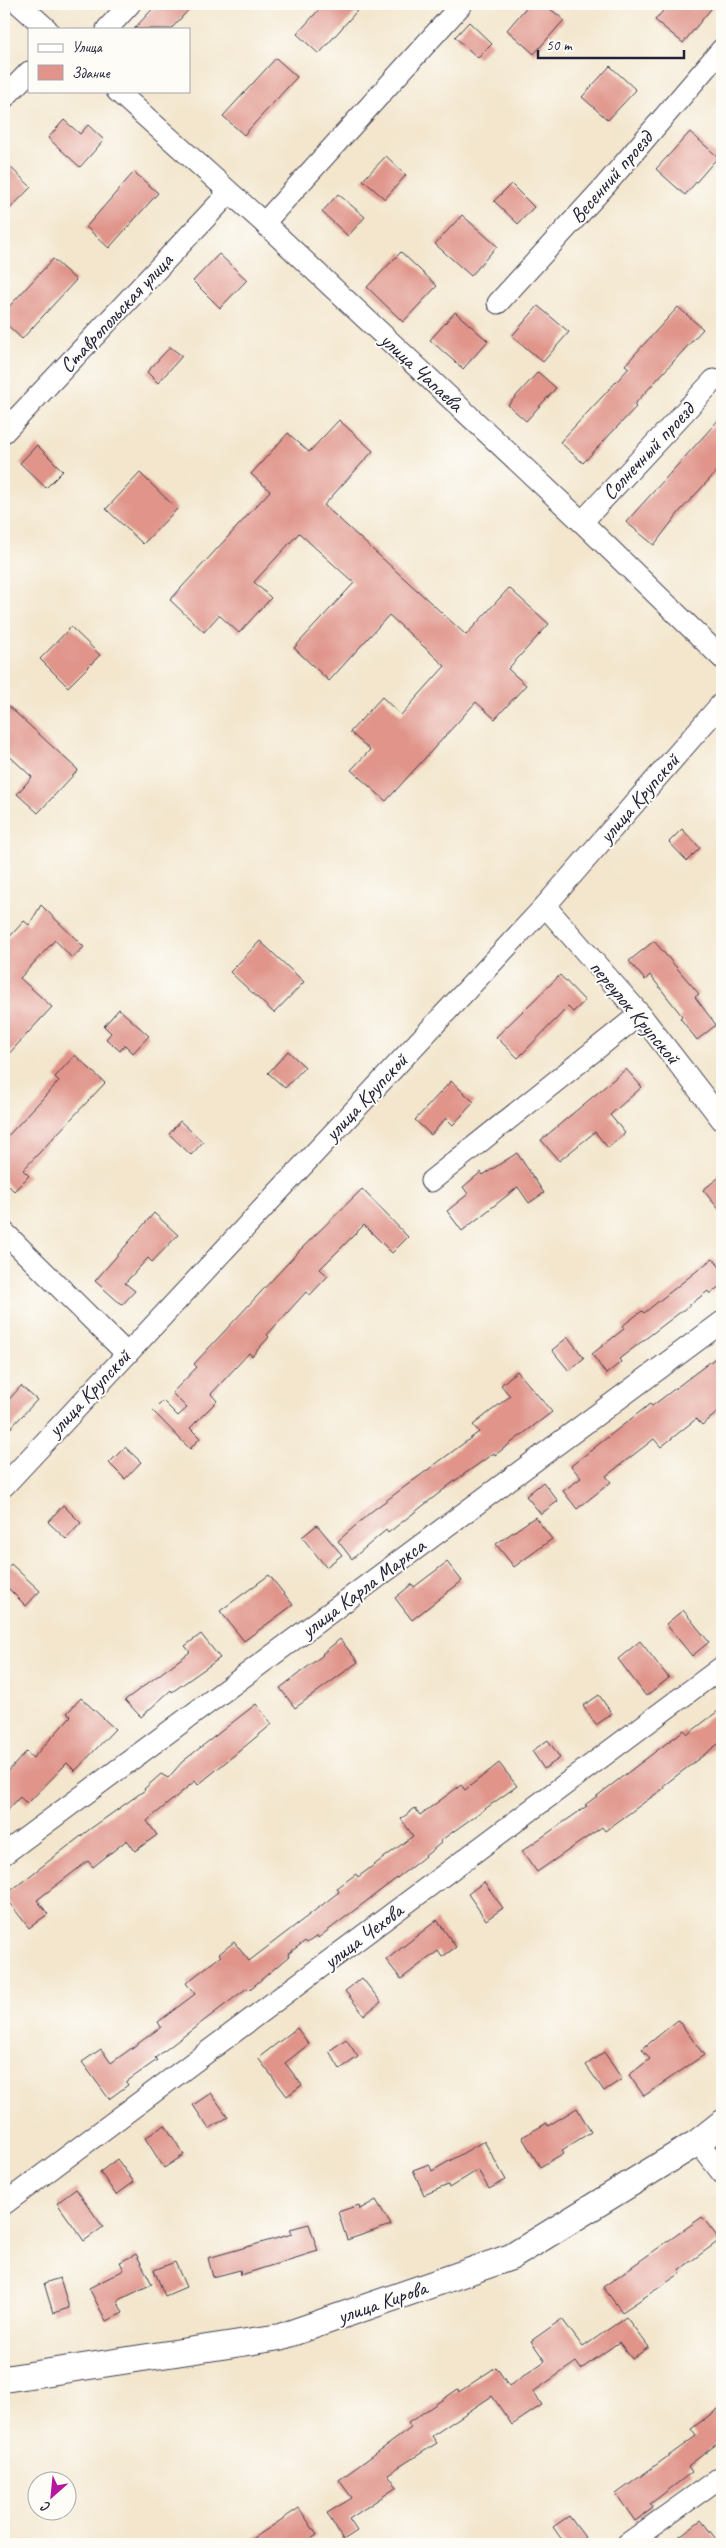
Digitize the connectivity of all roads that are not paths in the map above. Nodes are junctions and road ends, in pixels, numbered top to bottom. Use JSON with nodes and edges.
{"nodes":[{"id":1,"x":19,"y":4,"type":"edge"},
{"id":2,"x":130,"y":4,"type":"edge"},
{"id":3,"x":462,"y":4,"type":"edge"},
{"id":4,"x":45,"y":28,"type":"edge"},
{"id":5,"x":108,"y":28,"type":"edge"},
{"id":6,"x":722,"y":49,"type":"edge"},
{"id":7,"x":28,"y":73,"type":"edge"},
{"id":8,"x":118,"y":92,"type":"edge"},
{"id":9,"x":4,"y":98,"type":"edge"},
{"id":10,"x":229,"y":193,"type":"junction"},
{"id":11,"x":264,"y":223,"type":"junction"},
{"id":12,"x":498,"y":303,"type":"dead end"},
{"id":13,"x":714,"y":380,"type":"dead end"},
{"id":14,"x":4,"y":432,"type":"edge"},
{"id":15,"x":582,"y":522,"type":"junction"},
{"id":16,"x":722,"y":658,"type":"edge"},
{"id":17,"x":722,"y":702,"type":"edge"},
{"id":18,"x":545,"y":906,"type":"junction"},
{"id":19,"x":640,"y":1014,"type":"junction"},
{"id":20,"x":722,"y":1120,"type":"edge"},
{"id":21,"x":431,"y":1180,"type":"dead end"},
{"id":22,"x":4,"y":1232,"type":"edge"},
{"id":23,"x":722,"y":1322,"type":"edge"},
{"id":24,"x":126,"y":1353,"type":"junction"},
{"id":25,"x":4,"y":1486,"type":"edge"},
{"id":26,"x":722,"y":1667,"type":"edge"},
{"id":27,"x":4,"y":1854,"type":"edge"},
{"id":28,"x":722,"y":2122,"type":"edge"},
{"id":29,"x":698,"y":2142,"type":"junction"},
{"id":30,"x":722,"y":2173,"type":"edge"},
{"id":31,"x":4,"y":2204,"type":"edge"},
{"id":32,"x":4,"y":2379,"type":"edge"},
{"id":33,"x":722,"y":2476,"type":"edge"},
{"id":34,"x":627,"y":2544,"type":"edge"}],
"edges":[{"from":1,"to":4,"type":"street"},
{"from":2,"to":5,"type":"street"},
{"from":3,"to":11,"type":"street"},
{"from":6,"to":12,"type":"street","name":"Весенний проезд"},
{"from":7,"to":9,"type":"street"},
{"from":8,"to":10,"type":"street","name":"улица Чапаева"},
{"from":10,"to":11,"type":"street","name":"улица Чапаева"},
{"from":10,"to":14,"type":"street","name":"Ставропольская улица"},
{"from":11,"to":15,"type":"street","name":"улица Чапаева"},
{"from":13,"to":15,"type":"street","name":"Солнечный проезд"},
{"from":15,"to":16,"type":"street","name":"улица Чапаева"},
{"from":17,"to":18,"type":"street","name":"улица Крупской"},
{"from":18,"to":19,"type":"street","name":"переулок Крупской"},
{"from":18,"to":24,"type":"street","name":"улица Крупской"},
{"from":19,"to":20,"type":"street","name":"переулок Крупской"},
{"from":19,"to":21,"type":"street"},
{"from":22,"to":24,"type":"street"},
{"from":23,"to":27,"type":"street","name":"улица Карла Маркса"},
{"from":24,"to":25,"type":"street","name":"улица Крупской"},
{"from":26,"to":31,"type":"street","name":"улица Чехова"},
{"from":28,"to":29,"type":"main road","name":"улица Кирова"},
{"from":29,"to":30,"type":"street"},
{"from":29,"to":32,"type":"main road","name":"улица Кирова"},
{"from":33,"to":34,"type":"street"}]}
